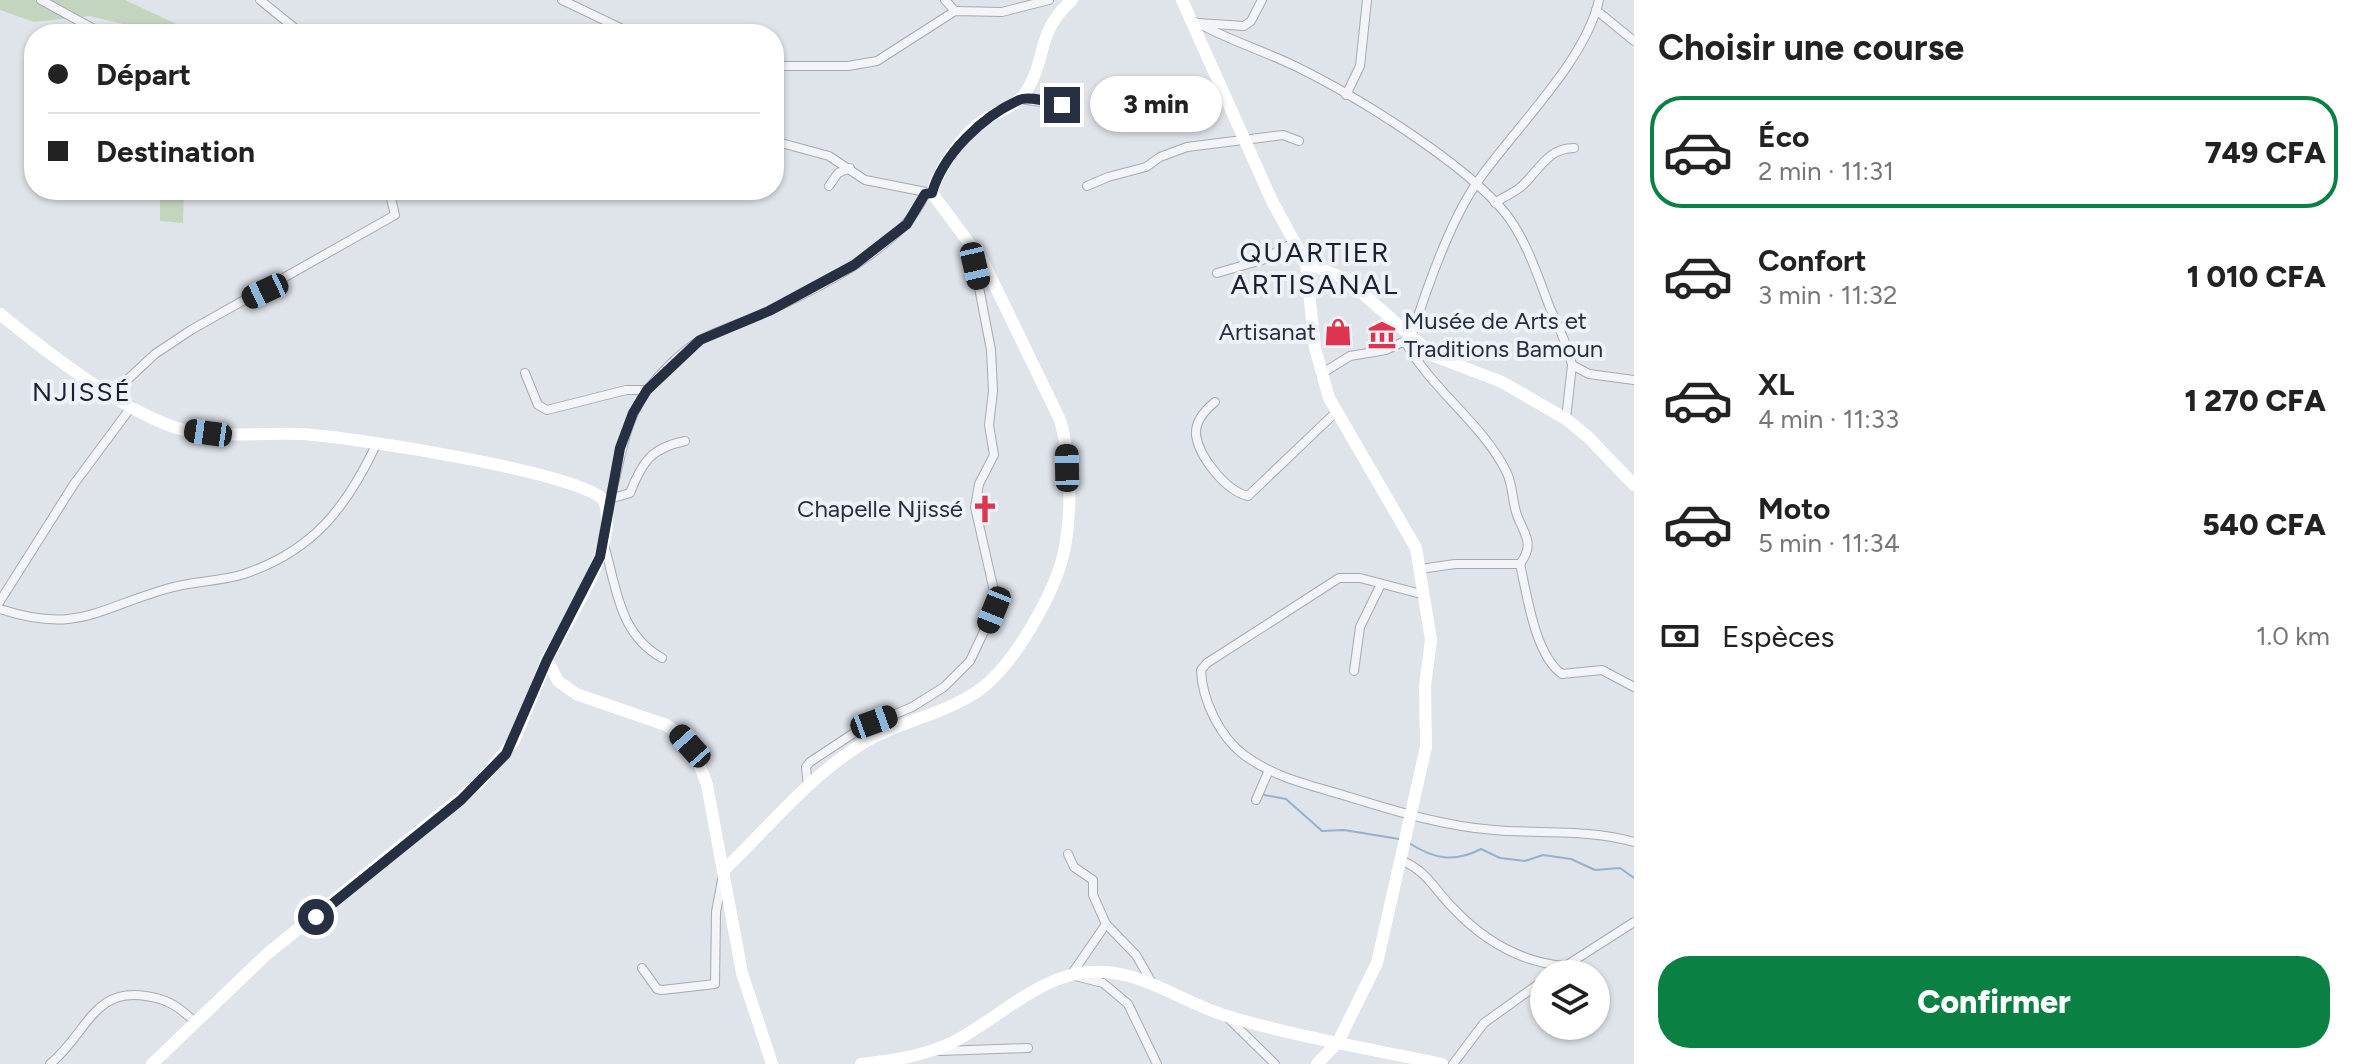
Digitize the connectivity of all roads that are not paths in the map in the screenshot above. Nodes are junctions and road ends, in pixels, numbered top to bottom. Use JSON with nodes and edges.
{"nodes":[{"id":1,"x":41,"y":0,"type":"edge"},
{"id":2,"x":260,"y":0,"type":"edge"},
{"id":3,"x":562,"y":0,"type":"edge"},
{"id":4,"x":945,"y":0,"type":"edge"},
{"id":5,"x":1049,"y":0,"type":"edge"},
{"id":6,"x":1072,"y":0,"type":"edge"},
{"id":7,"x":1182,"y":0,"type":"edge"},
{"id":8,"x":1262,"y":0,"type":"edge"},
{"id":9,"x":1367,"y":0,"type":"edge"},
{"id":10,"x":1599,"y":0,"type":"edge"},
{"id":11,"x":1596,"y":10,"type":"junction"},
{"id":12,"x":955,"y":11,"type":"junction"},
{"id":13,"x":1194,"y":21,"type":"junction"},
{"id":14,"x":85,"y":24,"type":"edge"},
{"id":15,"x":290,"y":24,"type":"edge"},
{"id":16,"x":612,"y":24,"type":"edge"},
{"id":17,"x":1634,"y":41,"type":"edge"},
{"id":18,"x":784,"y":66,"type":"edge"},
{"id":19,"x":1346,"y":95,"type":"junction"},
{"id":20,"x":1020,"y":99,"type":"junction"},
{"id":21,"x":1062,"y":105,"type":"dead end"},
{"id":22,"x":1247,"y":140,"type":"junction"},
{"id":23,"x":1299,"y":141,"type":"dead end"},
{"id":24,"x":784,"y":144,"type":"edge"},
{"id":25,"x":1574,"y":148,"type":"dead end"},
{"id":26,"x":850,"y":168,"type":"junction"},
{"id":27,"x":1476,"y":184,"type":"junction"},
{"id":28,"x":829,"y":186,"type":"dead end"},
{"id":29,"x":1087,"y":186,"type":"dead end"},
{"id":30,"x":928,"y":194,"type":"junction"},
{"id":31,"x":391,"y":200,"type":"edge"},
{"id":32,"x":1495,"y":203,"type":"junction"},
{"id":33,"x":971,"y":243,"type":"junction"},
{"id":34,"x":1293,"y":243,"type":"junction"},
{"id":35,"x":1306,"y":263,"type":"junction"},
{"id":36,"x":1217,"y":273,"type":"dead end"},
{"id":37,"x":0,"y":314,"type":"edge"},
{"id":38,"x":1409,"y":340,"type":"junction"},
{"id":39,"x":1572,"y":365,"type":"junction"},
{"id":40,"x":525,"y":373,"type":"dead end"},
{"id":41,"x":1321,"y":374,"type":"junction"},
{"id":42,"x":1629,"y":380,"type":"edge"},
{"id":43,"x":1634,"y":386,"type":"edge"},
{"id":44,"x":647,"y":390,"type":"junction"},
{"id":45,"x":112,"y":394,"type":"junction"},
{"id":46,"x":1215,"y":402,"type":"dead end"},
{"id":47,"x":132,"y":406,"type":"junction"},
{"id":48,"x":1335,"y":413,"type":"junction"},
{"id":49,"x":1566,"y":419,"type":"junction"},
{"id":50,"x":685,"y":441,"type":"dead end"},
{"id":51,"x":376,"y":445,"type":"junction"},
{"id":52,"x":1634,"y":485,"type":"edge"},
{"id":53,"x":608,"y":503,"type":"junction"},
{"id":54,"x":604,"y":544,"type":"junction"},
{"id":55,"x":1520,"y":564,"type":"junction"},
{"id":56,"x":1420,"y":569,"type":"junction"},
{"id":57,"x":1381,"y":584,"type":"junction"},
{"id":58,"x":1425,"y":595,"type":"junction"},
{"id":59,"x":0,"y":601,"type":"edge"},
{"id":60,"x":0,"y":609,"type":"edge"},
{"id":61,"x":662,"y":658,"type":"dead end"},
{"id":62,"x":547,"y":660,"type":"junction"},
{"id":63,"x":1354,"y":671,"type":"dead end"},
{"id":64,"x":1634,"y":687,"type":"edge"},
{"id":65,"x":1269,"y":770,"type":"junction"},
{"id":66,"x":808,"y":787,"type":"junction"},
{"id":67,"x":1256,"y":800,"type":"dead end"},
{"id":68,"x":1411,"y":816,"type":"junction"},
{"id":69,"x":1634,"y":842,"type":"edge"},
{"id":70,"x":1068,"y":854,"type":"dead end"},
{"id":71,"x":1402,"y":861,"type":"junction"},
{"id":72,"x":723,"y":871,"type":"junction"},
{"id":73,"x":1634,"y":922,"type":"edge"},
{"id":74,"x":1106,"y":924,"type":"junction"},
{"id":75,"x":1574,"y":960,"type":"edge"},
{"id":76,"x":1530,"y":961,"type":"edge"},
{"id":77,"x":642,"y":968,"type":"dead end"},
{"id":78,"x":1071,"y":975,"type":"junction"},
{"id":79,"x":1151,"y":981,"type":"junction"},
{"id":80,"x":1530,"y":990,"type":"edge"},
{"id":81,"x":1226,"y":1016,"type":"junction"},
{"id":82,"x":195,"y":1022,"type":"junction"},
{"id":83,"x":1338,"y":1042,"type":"junction"},
{"id":84,"x":1028,"y":1048,"type":"dead end"},
{"id":85,"x":931,"y":1051,"type":"junction"},
{"id":86,"x":50,"y":1064,"type":"edge"},
{"id":87,"x":152,"y":1064,"type":"edge"},
{"id":88,"x":772,"y":1064,"type":"edge"},
{"id":89,"x":861,"y":1064,"type":"edge"},
{"id":90,"x":1157,"y":1064,"type":"edge"},
{"id":91,"x":1275,"y":1064,"type":"edge"},
{"id":92,"x":1317,"y":1064,"type":"edge"},
{"id":93,"x":1442,"y":1064,"type":"edge"},
{"id":94,"x":1453,"y":1064,"type":"edge"}],
"edges":[{"from":1,"to":14,"type":"street"},
{"from":2,"to":15,"type":"street"},
{"from":3,"to":16,"type":"street"},
{"from":4,"to":12,"type":"street"},
{"from":5,"to":12,"type":"street"},
{"from":6,"to":20,"type":"street"},
{"from":7,"to":13,"type":"street"},
{"from":8,"to":13,"type":"street"},
{"from":9,"to":19,"type":"street"},
{"from":10,"to":11,"type":"street"},
{"from":11,"to":17,"type":"street"},
{"from":11,"to":27,"type":"street"},
{"from":12,"to":18,"type":"street"},
{"from":13,"to":19,"type":"street"},
{"from":13,"to":22,"type":"street"},
{"from":19,"to":27,"type":"street"},
{"from":20,"to":21,"type":"street"},
{"from":20,"to":30,"type":"street"},
{"from":22,"to":23,"type":"street"},
{"from":22,"to":29,"type":"street"},
{"from":22,"to":34,"type":"street"},
{"from":24,"to":26,"type":"street"},
{"from":25,"to":32,"type":"street"},
{"from":26,"to":28,"type":"street"},
{"from":26,"to":30,"type":"street"},
{"from":27,"to":32,"type":"street"},
{"from":27,"to":38,"type":"street"},
{"from":30,"to":33,"type":"street"},
{"from":30,"to":44,"type":"street"},
{"from":31,"to":45,"type":"street"},
{"from":32,"to":39,"type":"street"},
{"from":33,"to":66,"type":"street"},
{"from":33,"to":66,"type":"street"},
{"from":34,"to":35,"type":"street"},
{"from":34,"to":36,"type":"street"},
{"from":35,"to":38,"type":"street"},
{"from":35,"to":41,"type":"street"},
{"from":37,"to":45,"type":"street"},
{"from":38,"to":41,"type":"street"},
{"from":38,"to":49,"type":"street"},
{"from":38,"to":55,"type":"street"},
{"from":39,"to":42,"type":"street"},
{"from":39,"to":49,"type":"street"},
{"from":40,"to":44,"type":"street"},
{"from":41,"to":48,"type":"street"},
{"from":42,"to":43,"type":"street"},
{"from":44,"to":53,"type":"street"},
{"from":45,"to":47,"type":"street"},
{"from":46,"to":48,"type":"street"},
{"from":47,"to":51,"type":"street"},
{"from":47,"to":59,"type":"street"},
{"from":48,"to":56,"type":"street"},
{"from":49,"to":52,"type":"street"},
{"from":50,"to":53,"type":"street"},
{"from":51,"to":53,"type":"street"},
{"from":51,"to":60,"type":"street"},
{"from":53,"to":54,"type":"street"},
{"from":54,"to":61,"type":"street"},
{"from":54,"to":62,"type":"street"},
{"from":55,"to":56,"type":"street"},
{"from":55,"to":64,"type":"street"},
{"from":56,"to":58,"type":"street"},
{"from":57,"to":58,"type":"street"},
{"from":57,"to":63,"type":"street"},
{"from":57,"to":65,"type":"street"},
{"from":58,"to":68,"type":"street"},
{"from":62,"to":72,"type":"street"},
{"from":62,"to":82,"type":"street"},
{"from":65,"to":67,"type":"street"},
{"from":65,"to":68,"type":"street"},
{"from":66,"to":72,"type":"street"},
{"from":68,"to":69,"type":"street"},
{"from":68,"to":71,"type":"street"},
{"from":70,"to":74,"type":"street"},
{"from":71,"to":76,"type":"street"},
{"from":71,"to":83,"type":"street"},
{"from":72,"to":77,"type":"street"},
{"from":72,"to":88,"type":"street"},
{"from":73,"to":75,"type":"street"},
{"from":74,"to":78,"type":"street"},
{"from":74,"to":79,"type":"street"},
{"from":78,"to":79,"type":"street"},
{"from":78,"to":85,"type":"street"},
{"from":78,"to":90,"type":"street"},
{"from":79,"to":81,"type":"street"},
{"from":80,"to":94,"type":"street"},
{"from":81,"to":83,"type":"street"},
{"from":81,"to":91,"type":"street"},
{"from":82,"to":86,"type":"street"},
{"from":82,"to":87,"type":"street"},
{"from":83,"to":92,"type":"street"},
{"from":83,"to":93,"type":"street"},
{"from":84,"to":85,"type":"street"},
{"from":85,"to":89,"type":"street"}]}
